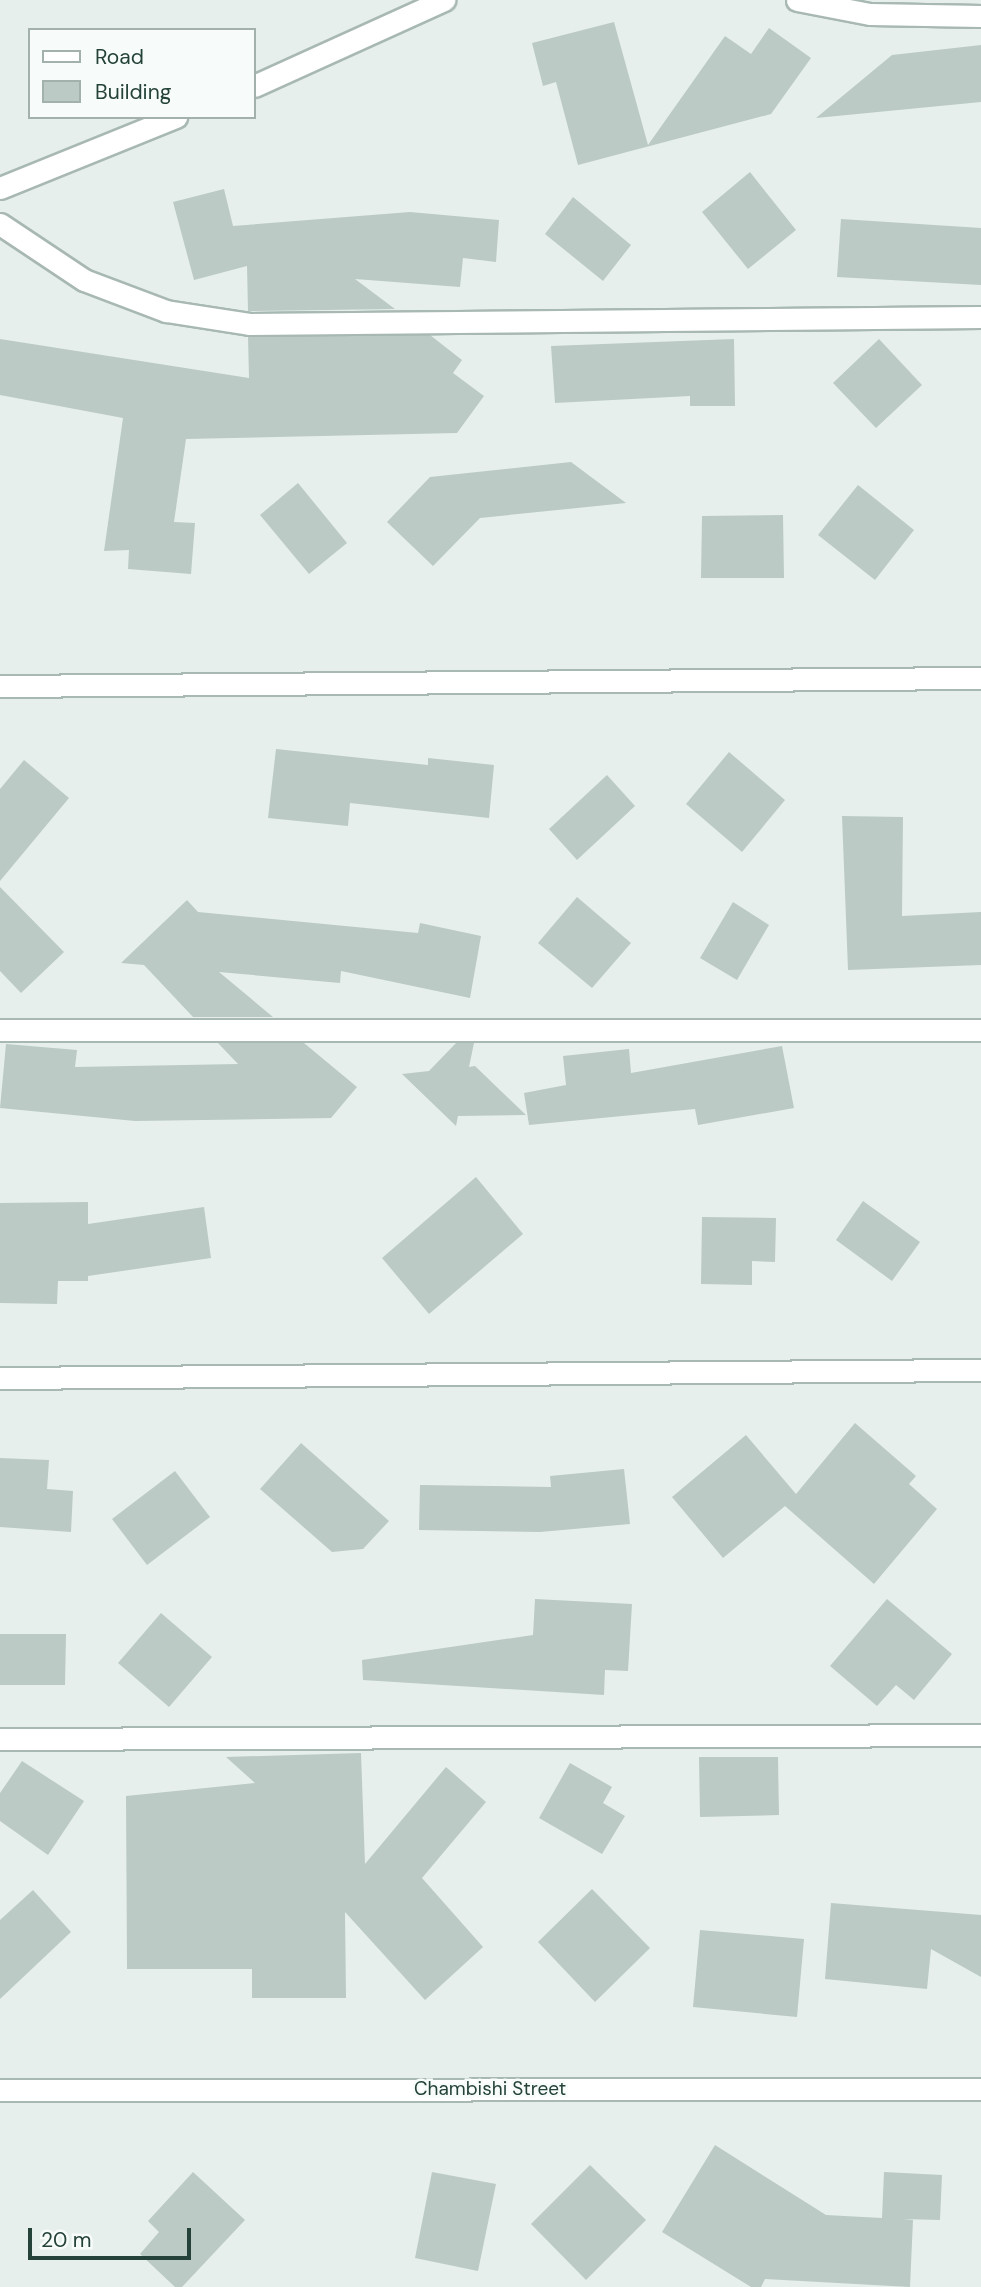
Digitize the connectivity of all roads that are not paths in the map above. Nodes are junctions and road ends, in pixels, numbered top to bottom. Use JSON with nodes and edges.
{"nodes":[{"id":1,"x":443,"y":0,"type":"edge"},
{"id":2,"x":797,"y":0,"type":"edge"},
{"id":3,"x":981,"y":16,"type":"edge"},
{"id":4,"x":256,"y":85,"type":"edge"},
{"id":5,"x":171,"y":119,"type":"edge"},
{"id":6,"x":0,"y":188,"type":"edge"},
{"id":7,"x":0,"y":224,"type":"edge"},
{"id":8,"x":981,"y":317,"type":"edge"},
{"id":9,"x":981,"y":678,"type":"edge"},
{"id":10,"x":0,"y":686,"type":"edge"},
{"id":11,"x":0,"y":1030,"type":"edge"},
{"id":12,"x":981,"y":1030,"type":"edge"},
{"id":13,"x":981,"y":1370,"type":"edge"},
{"id":14,"x":0,"y":1378,"type":"edge"},
{"id":15,"x":981,"y":1735,"type":"edge"},
{"id":16,"x":0,"y":1739,"type":"edge"},
{"id":17,"x":981,"y":2089,"type":"edge"},
{"id":18,"x":0,"y":2090,"type":"edge"}],
"edges":[{"from":1,"to":4,"type":"street"},
{"from":2,"to":3,"type":"street"},
{"from":5,"to":6,"type":"street"},
{"from":7,"to":8,"type":"street"},
{"from":9,"to":10,"type":"street"},
{"from":11,"to":12,"type":"street"},
{"from":13,"to":14,"type":"street"},
{"from":15,"to":16,"type":"street"},
{"from":17,"to":18,"type":"street","name":"Chambishi Street"}]}
